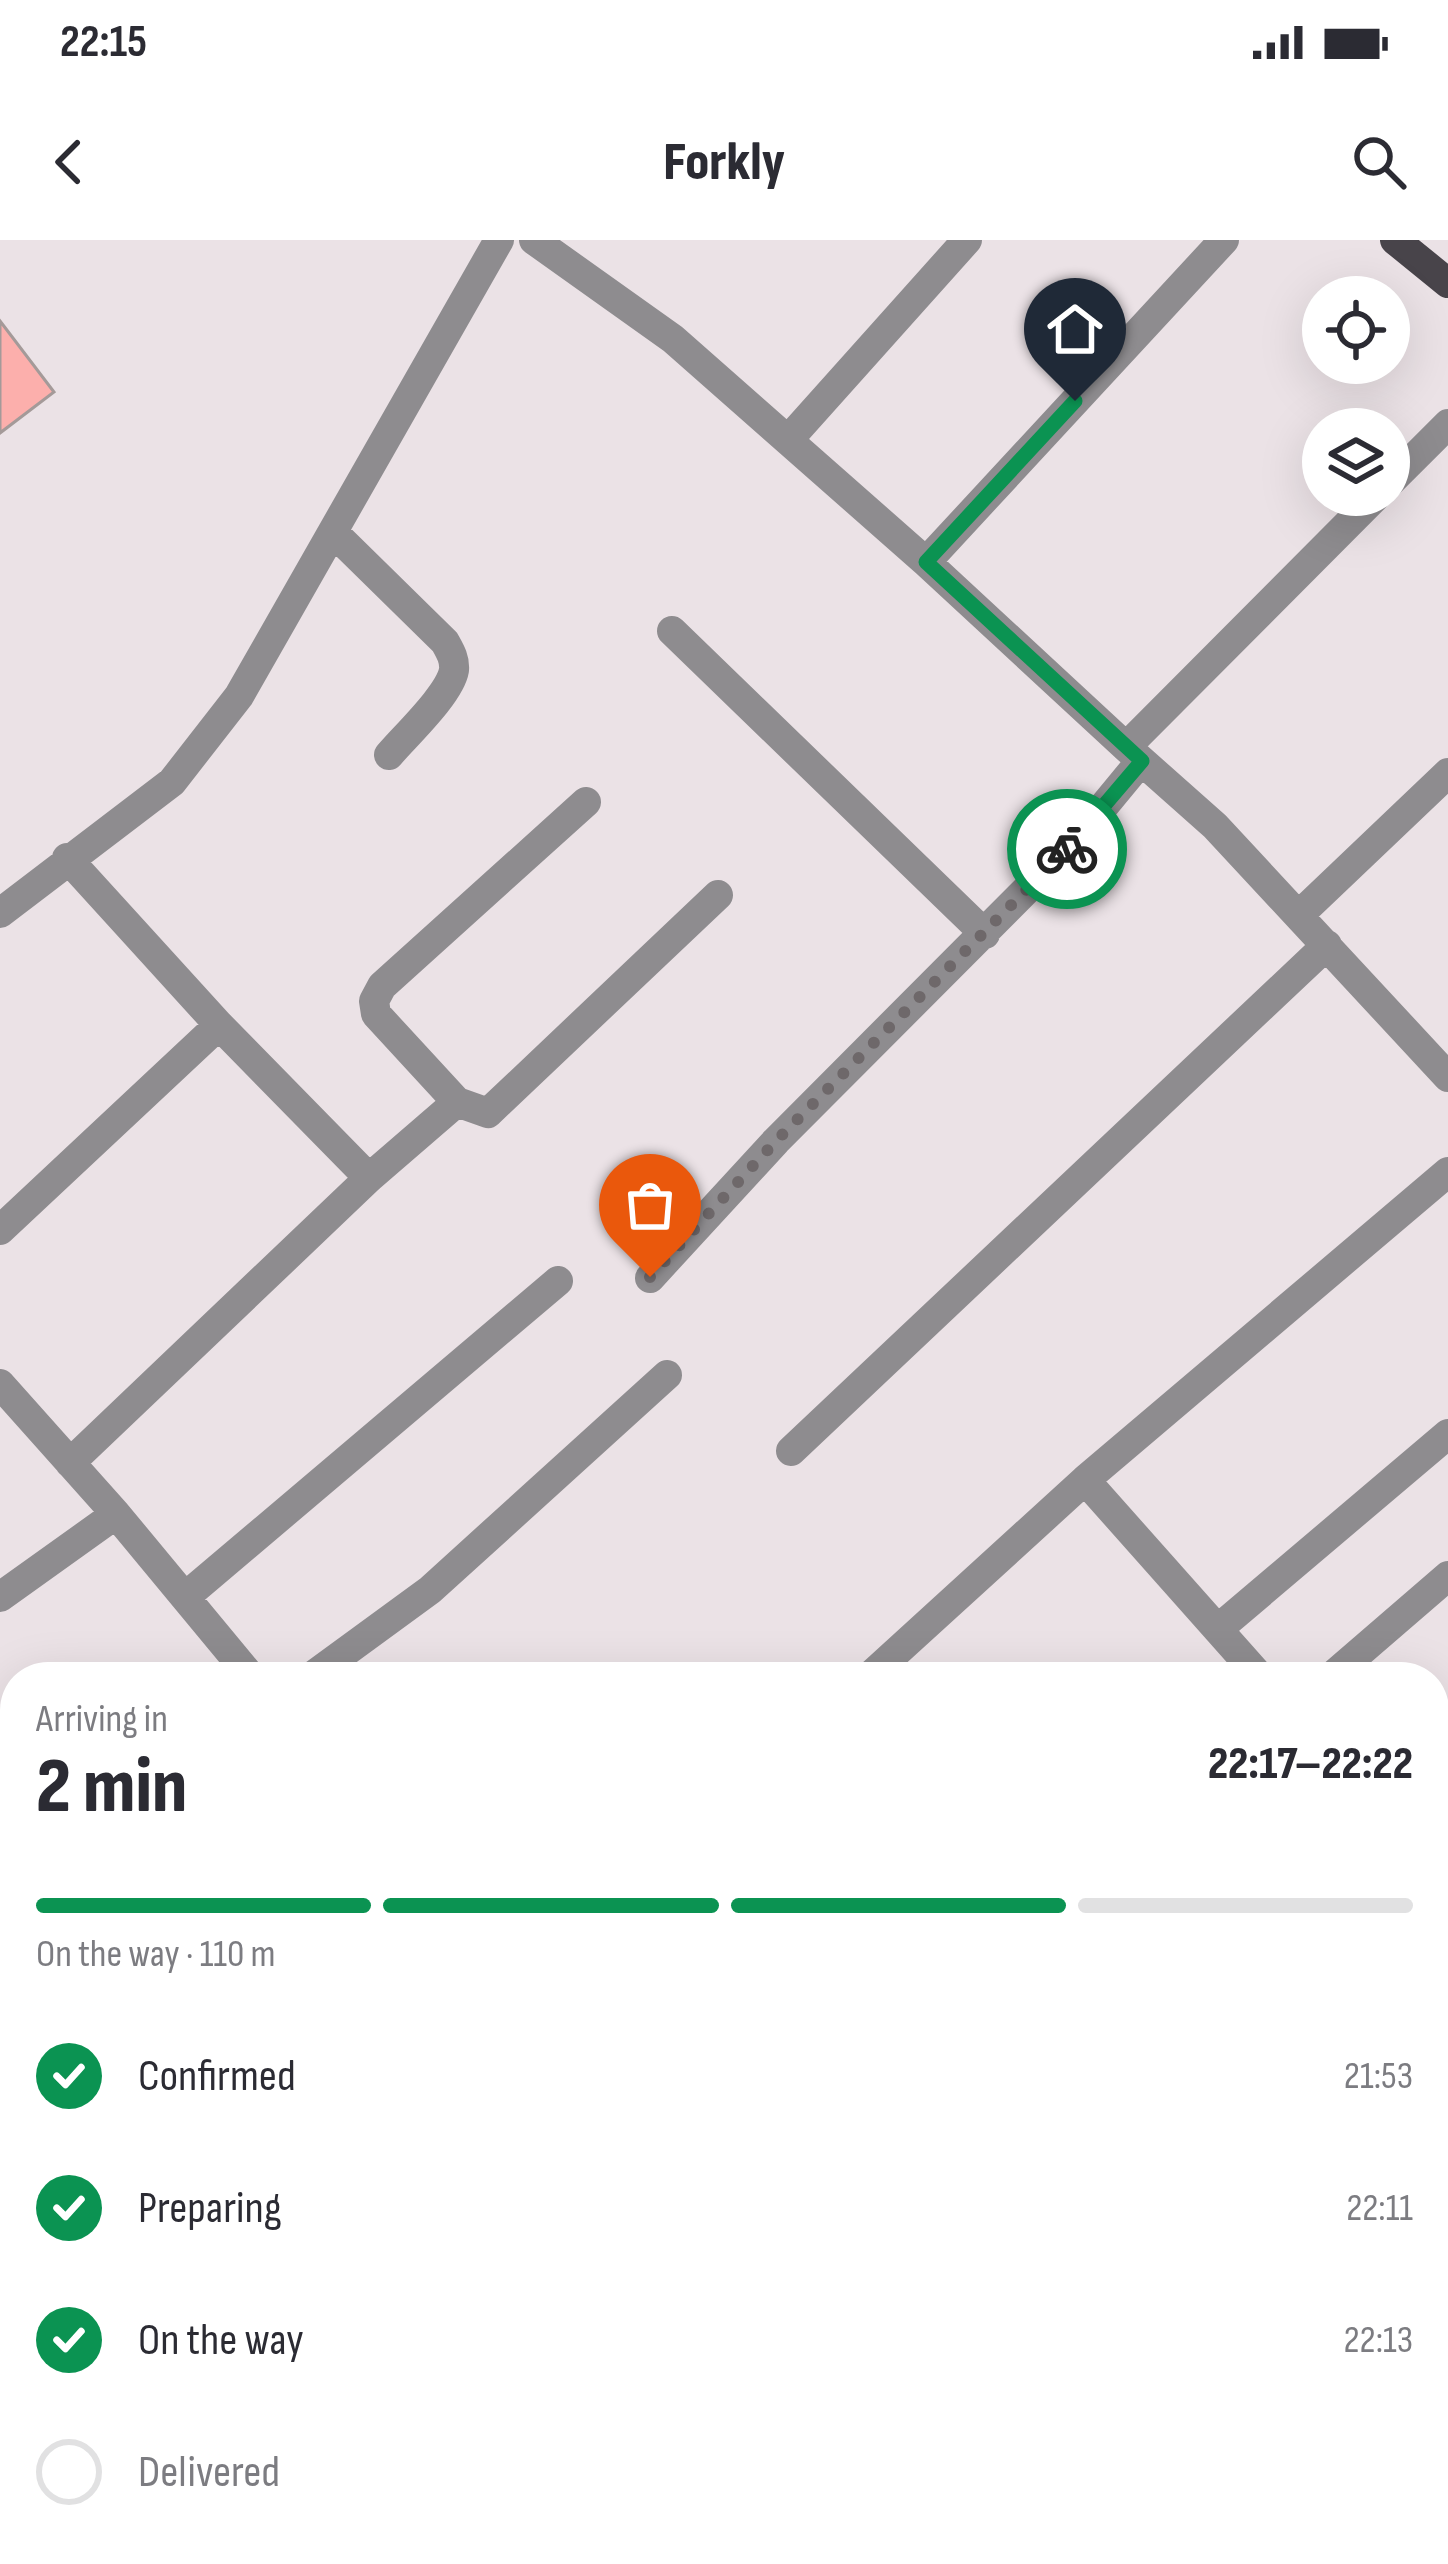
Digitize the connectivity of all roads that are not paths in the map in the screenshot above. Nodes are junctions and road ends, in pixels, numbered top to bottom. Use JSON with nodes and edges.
{"nodes":[{"id":1,"x":499,"y":240,"type":"edge"},
{"id":2,"x":534,"y":240,"type":"edge"},
{"id":3,"x":968,"y":240,"type":"edge"},
{"id":4,"x":1224,"y":240,"type":"edge"},
{"id":5,"x":1395,"y":240,"type":"edge"},
{"id":6,"x":1448,"y":283,"type":"edge"},
{"id":7,"x":1448,"y":424,"type":"edge"},
{"id":8,"x":788,"y":440,"type":"junction"},
{"id":9,"x":1410,"y":462,"type":"edge"},
{"id":10,"x":1357,"y":516,"type":"edge"},
{"id":11,"x":334,"y":533,"type":"junction"},
{"id":12,"x":926,"y":562,"type":"junction"},
{"id":13,"x":672,"y":632,"type":"dead end"},
{"id":14,"x":1134,"y":754,"type":"junction"},
{"id":15,"x":389,"y":755,"type":"dead end"},
{"id":16,"x":1448,"y":772,"type":"edge"},
{"id":17,"x":586,"y":802,"type":"dead end"},
{"id":18,"x":67,"y":858,"type":"junction"},
{"id":19,"x":718,"y":895,"type":"dead end"},
{"id":20,"x":0,"y":913,"type":"edge"},
{"id":21,"x":1299,"y":915,"type":"junction"},
{"id":22,"x":985,"y":934,"type":"junction"},
{"id":23,"x":1327,"y":945,"type":"junction"},
{"id":24,"x":219,"y":1024,"type":"junction"},
{"id":25,"x":1448,"y":1077,"type":"edge"},
{"id":26,"x":458,"y":1102,"type":"junction"},
{"id":27,"x":1448,"y":1172,"type":"edge"},
{"id":28,"x":369,"y":1178,"type":"junction"},
{"id":29,"x":0,"y":1230,"type":"edge"},
{"id":30,"x":650,"y":1277,"type":"dead end"},
{"id":31,"x":557,"y":1280,"type":"dead end"},
{"id":32,"x":667,"y":1376,"type":"dead end"},
{"id":33,"x":0,"y":1384,"type":"edge"},
{"id":34,"x":1448,"y":1434,"type":"edge"},
{"id":35,"x":791,"y":1451,"type":"dead end"},
{"id":36,"x":70,"y":1462,"type":"junction"},
{"id":37,"x":1084,"y":1480,"type":"junction"},
{"id":38,"x":116,"y":1514,"type":"junction"},
{"id":39,"x":1448,"y":1576,"type":"edge"},
{"id":40,"x":0,"y":1597,"type":"edge"},
{"id":41,"x":185,"y":1597,"type":"junction"},
{"id":42,"x":1218,"y":1629,"type":"junction"},
{"id":43,"x":239,"y":1662,"type":"edge"},
{"id":44,"x":332,"y":1662,"type":"edge"},
{"id":45,"x":885,"y":1662,"type":"edge"},
{"id":46,"x":1247,"y":1662,"type":"edge"},
{"id":47,"x":1348,"y":1662,"type":"edge"}],
"edges":[{"from":1,"to":11,"type":"street"},
{"from":2,"to":8,"type":"street"},
{"from":3,"to":8,"type":"street"},
{"from":4,"to":12,"type":"street"},
{"from":5,"to":6,"type":"main road"},
{"from":7,"to":9,"type":"street"},
{"from":8,"to":12,"type":"street"},
{"from":10,"to":14,"type":"street"},
{"from":11,"to":15,"type":"street"},
{"from":11,"to":18,"type":"street"},
{"from":12,"to":14,"type":"street"},
{"from":13,"to":22,"type":"street"},
{"from":14,"to":21,"type":"street"},
{"from":14,"to":22,"type":"street"},
{"from":16,"to":21,"type":"street"},
{"from":17,"to":26,"type":"street"},
{"from":18,"to":20,"type":"street"},
{"from":18,"to":24,"type":"street"},
{"from":19,"to":26,"type":"street"},
{"from":21,"to":23,"type":"street"},
{"from":22,"to":30,"type":"street"},
{"from":23,"to":25,"type":"street"},
{"from":23,"to":35,"type":"street"},
{"from":24,"to":28,"type":"street"},
{"from":24,"to":29,"type":"street"},
{"from":26,"to":28,"type":"street"},
{"from":27,"to":37,"type":"street"},
{"from":28,"to":36,"type":"street"},
{"from":31,"to":41,"type":"street"},
{"from":32,"to":44,"type":"street"},
{"from":33,"to":36,"type":"street"},
{"from":34,"to":42,"type":"street"},
{"from":36,"to":38,"type":"street"},
{"from":37,"to":42,"type":"street"},
{"from":37,"to":45,"type":"street"},
{"from":38,"to":40,"type":"street"},
{"from":38,"to":41,"type":"street"},
{"from":39,"to":47,"type":"street"},
{"from":41,"to":43,"type":"street"},
{"from":42,"to":46,"type":"street"}]}
